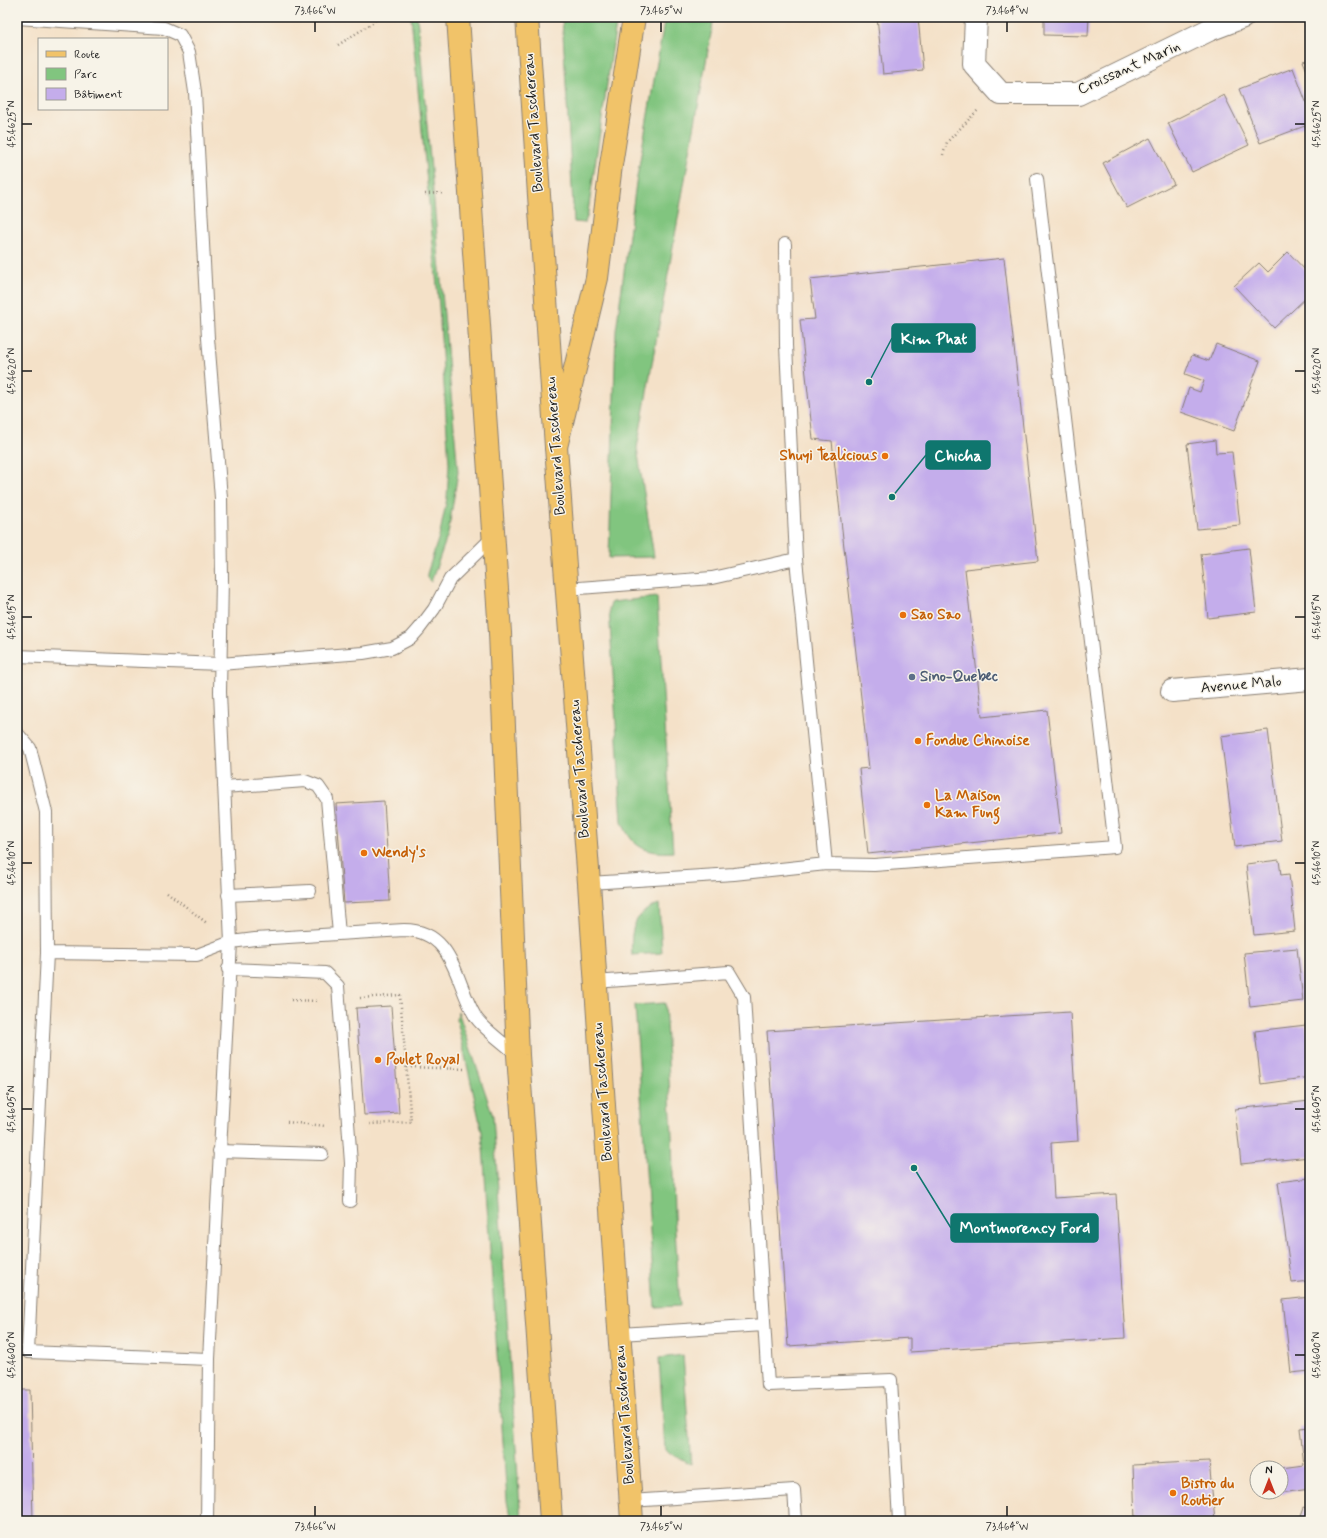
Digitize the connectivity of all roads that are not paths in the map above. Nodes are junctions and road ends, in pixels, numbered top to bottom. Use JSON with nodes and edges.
{"nodes":[{"id":1,"x":458,"y":17,"type":"edge"},
{"id":2,"x":526,"y":17,"type":"edge"},
{"id":3,"x":634,"y":17,"type":"edge"},
{"id":4,"x":976,"y":17,"type":"edge"},
{"id":5,"x":1243,"y":17,"type":"edge"},
{"id":6,"x":17,"y":18,"type":"edge"},
{"id":7,"x":1037,"y":179,"type":"dead end"},
{"id":8,"x":785,"y":244,"type":"dead end"},
{"id":9,"x":556,"y":447,"type":"junction"},
{"id":10,"x":493,"y":537,"type":"junction"},
{"id":11,"x":796,"y":560,"type":"junction"},
{"id":12,"x":566,"y":590,"type":"junction"},
{"id":13,"x":17,"y":656,"type":"edge"},
{"id":14,"x":220,"y":664,"type":"junction"},
{"id":15,"x":1310,"y":679,"type":"edge"},
{"id":16,"x":1172,"y":691,"type":"dead end"},
{"id":17,"x":17,"y":733,"type":"edge"},
{"id":18,"x":224,"y":787,"type":"junction"},
{"id":19,"x":826,"y":864,"type":"junction"},
{"id":20,"x":589,"y":883,"type":"junction"},
{"id":21,"x":310,"y":891,"type":"dead end"},
{"id":22,"x":228,"y":895,"type":"junction"},
{"id":23,"x":339,"y":934,"type":"junction"},
{"id":24,"x":231,"y":942,"type":"junction"},
{"id":25,"x":47,"y":953,"type":"junction"},
{"id":26,"x":228,"y":969,"type":"junction"},
{"id":27,"x":596,"y":982,"type":"junction"},
{"id":28,"x":518,"y":1056,"type":"junction"},
{"id":29,"x":219,"y":1151,"type":"junction"},
{"id":30,"x":322,"y":1154,"type":"dead end"},
{"id":31,"x":350,"y":1201,"type":"dead end"},
{"id":32,"x":764,"y":1325,"type":"junction"},
{"id":33,"x":620,"y":1334,"type":"junction"},
{"id":34,"x":209,"y":1359,"type":"junction"},
{"id":35,"x":631,"y":1511,"type":"edge"},
{"id":36,"x":207,"y":1521,"type":"edge"},
{"id":37,"x":551,"y":1521,"type":"edge"},
{"id":38,"x":796,"y":1521,"type":"edge"},
{"id":39,"x":899,"y":1521,"type":"edge"}],
"edges":[{"from":1,"to":10,"type":"main road"},
{"from":2,"to":9,"type":"main road","name":"Boulevard Taschereau"},
{"from":3,"to":9,"type":"main road"},
{"from":4,"to":5,"type":"street","name":"Croissant Marin"},
{"from":6,"to":14,"type":"lane"},
{"from":7,"to":19,"type":"lane"},
{"from":8,"to":11,"type":"lane"},
{"from":9,"to":12,"type":"main road","name":"Boulevard Taschereau"},
{"from":10,"to":14,"type":"lane"},
{"from":10,"to":28,"type":"main road"},
{"from":11,"to":12,"type":"lane"},
{"from":11,"to":19,"type":"lane"},
{"from":12,"to":20,"type":"main road","name":"Boulevard Taschereau"},
{"from":13,"to":14,"type":"lane"},
{"from":14,"to":18,"type":"lane"},
{"from":15,"to":16,"type":"street","name":"Avenue Malo"},
{"from":17,"to":25,"type":"lane"},
{"from":18,"to":22,"type":"lane"},
{"from":18,"to":23,"type":"lane"},
{"from":19,"to":20,"type":"lane"},
{"from":20,"to":27,"type":"main road","name":"Boulevard Taschereau"},
{"from":21,"to":22,"type":"lane"},
{"from":22,"to":24,"type":"lane"},
{"from":23,"to":24,"type":"lane"},
{"from":23,"to":28,"type":"lane"},
{"from":24,"to":25,"type":"lane"},
{"from":24,"to":26,"type":"lane"},
{"from":25,"to":34,"type":"lane"},
{"from":26,"to":29,"type":"lane"},
{"from":26,"to":31,"type":"lane"},
{"from":27,"to":32,"type":"lane"},
{"from":27,"to":33,"type":"main road","name":"Boulevard Taschereau"},
{"from":28,"to":37,"type":"main road"},
{"from":29,"to":30,"type":"lane"},
{"from":29,"to":34,"type":"lane"},
{"from":32,"to":33,"type":"lane"},
{"from":32,"to":39,"type":"lane"},
{"from":33,"to":35,"type":"main road","name":"Boulevard Taschereau"},
{"from":34,"to":36,"type":"lane"},
{"from":35,"to":38,"type":"lane"}]}
